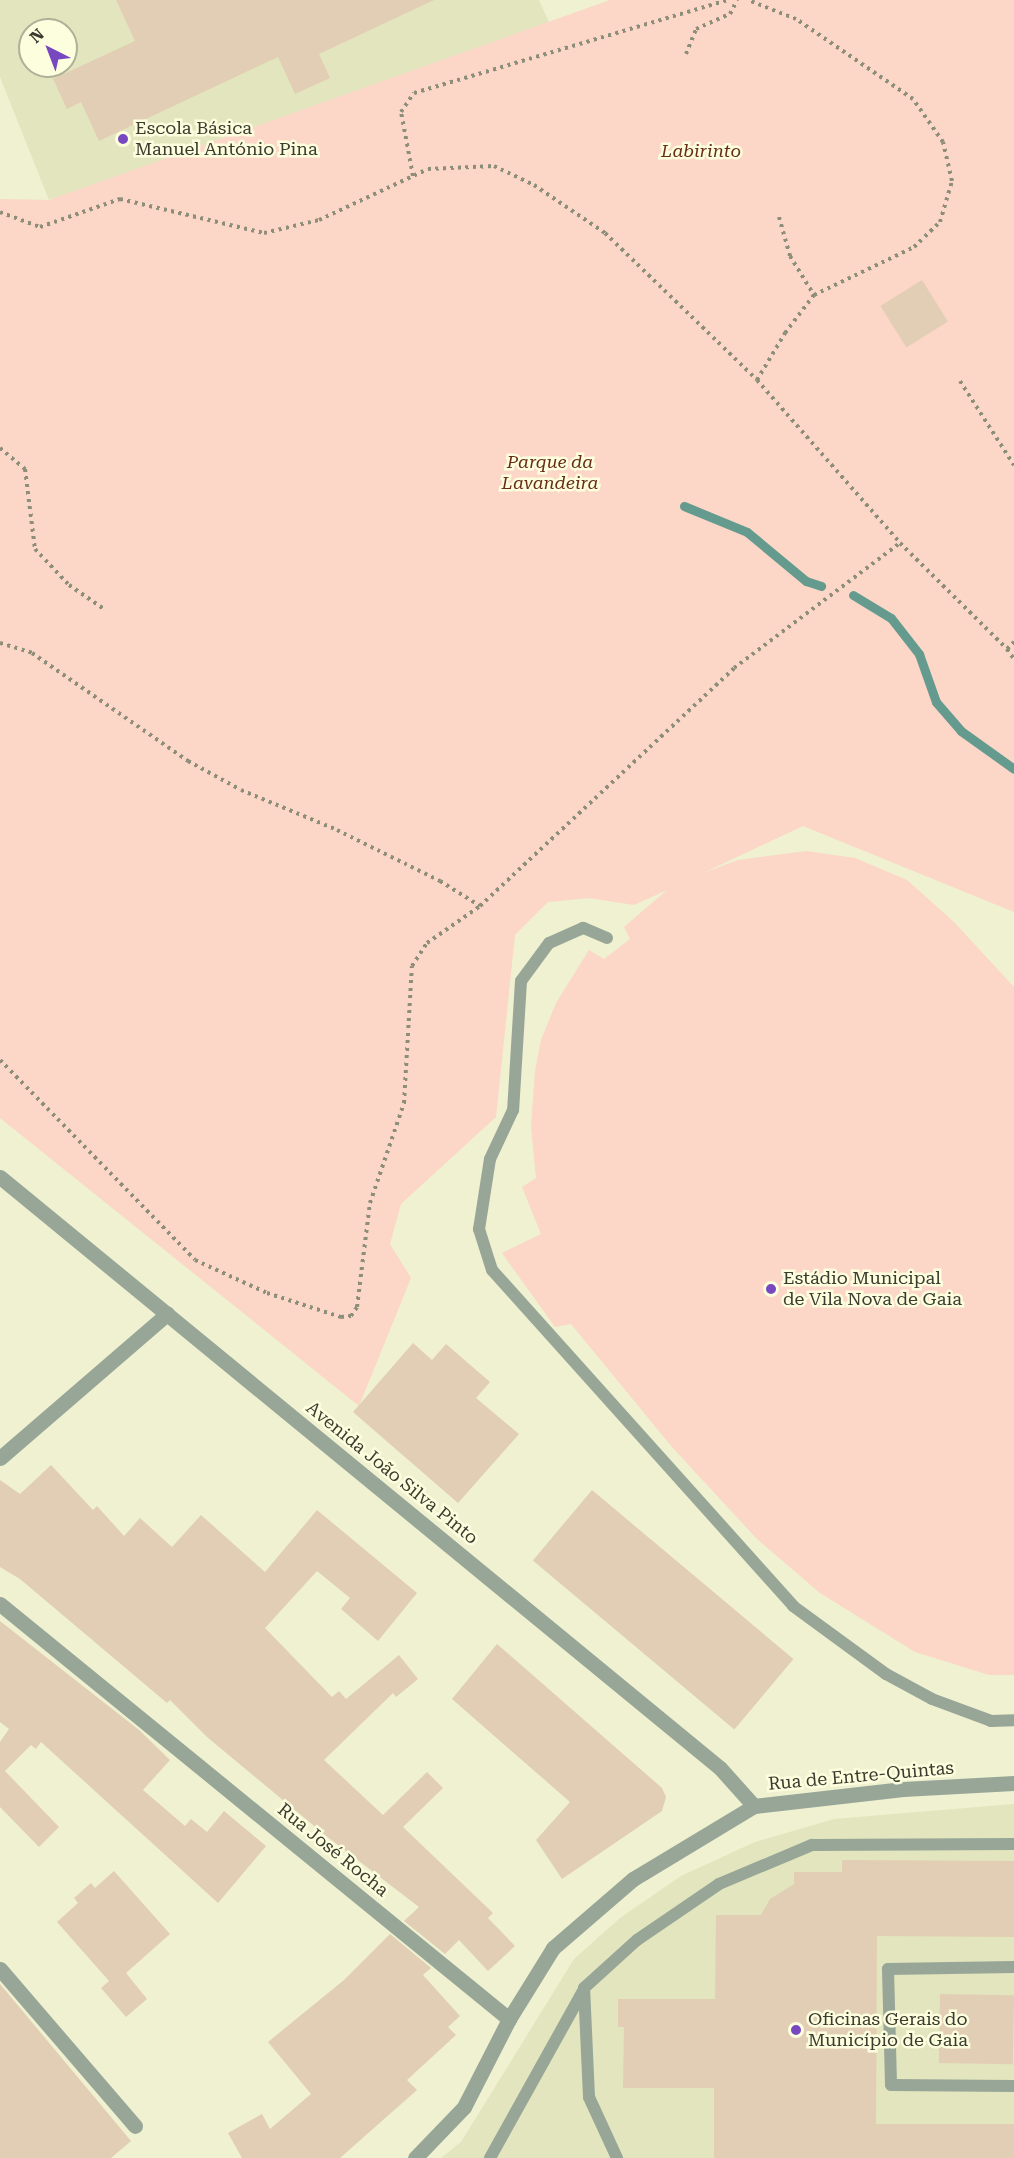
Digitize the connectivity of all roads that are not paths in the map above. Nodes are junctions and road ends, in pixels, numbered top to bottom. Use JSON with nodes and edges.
{"nodes":[{"id":1,"x":607,"y":938,"type":"dead end"},
{"id":2,"x":0,"y":1177,"type":"edge"},
{"id":3,"x":167,"y":1314,"type":"junction"},
{"id":4,"x":0,"y":1458,"type":"edge"},
{"id":5,"x":0,"y":1604,"type":"edge"},
{"id":6,"x":1014,"y":1720,"type":"edge"},
{"id":7,"x":1014,"y":1783,"type":"edge"},
{"id":8,"x":754,"y":1806,"type":"junction"},
{"id":9,"x":1014,"y":1844,"type":"edge"},
{"id":10,"x":1014,"y":1967,"type":"edge"},
{"id":11,"x":0,"y":1969,"type":"edge"},
{"id":12,"x":584,"y":1988,"type":"junction"},
{"id":13,"x":509,"y":2019,"type":"junction"},
{"id":14,"x":1014,"y":2086,"type":"edge"},
{"id":15,"x":135,"y":2126,"type":"dead end"},
{"id":16,"x":415,"y":2158,"type":"edge"},
{"id":17,"x":490,"y":2158,"type":"edge"},
{"id":18,"x":617,"y":2158,"type":"edge"}],
"edges":[{"from":1,"to":6,"type":"lane"},
{"from":2,"to":3,"type":"street","name":"Avenida João Silva Pinto"},
{"from":3,"to":4,"type":"street"},
{"from":3,"to":8,"type":"street","name":"Avenida João Silva Pinto"},
{"from":5,"to":13,"type":"street","name":"Rua José Rocha"},
{"from":7,"to":8,"type":"street","name":"Rua de Entre-Quintas"},
{"from":8,"to":13,"type":"street","name":"Rua de Entre-Quintas"},
{"from":9,"to":12,"type":"lane"},
{"from":10,"to":14,"type":"lane"},
{"from":11,"to":15,"type":"street"},
{"from":12,"to":17,"type":"lane"},
{"from":12,"to":18,"type":"lane"},
{"from":13,"to":16,"type":"street"}]}
